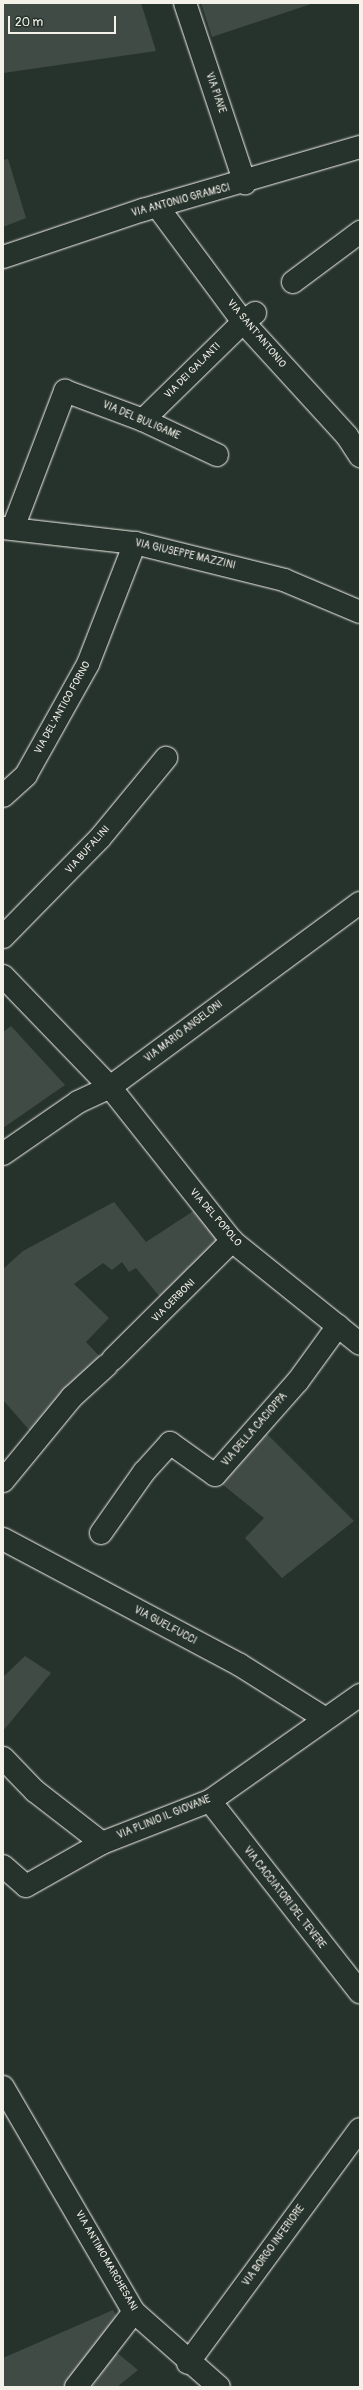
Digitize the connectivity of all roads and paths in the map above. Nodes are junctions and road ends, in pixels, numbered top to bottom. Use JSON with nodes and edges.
{"nodes":[{"id":1,"x":185,"y":3,"type":"edge"},
{"id":2,"x":360,"y":147,"type":"edge"},
{"id":3,"x":245,"y":183,"type":"junction"},
{"id":4,"x":157,"y":206,"type":"junction"},
{"id":5,"x":360,"y":232,"type":"edge"},
{"id":6,"x":3,"y":257,"type":"edge"},
{"id":7,"x":293,"y":282,"type":"dead end"},
{"id":8,"x":249,"y":317,"type":"junction"},
{"id":9,"x":143,"y":420,"type":"junction"},
{"id":10,"x":217,"y":454,"type":"dead end"},
{"id":11,"x":360,"y":456,"type":"edge"},
{"id":12,"x":8,"y":528,"type":"edge"},
{"id":13,"x":135,"y":542,"type":"junction"},
{"id":14,"x":360,"y":612,"type":"edge"},
{"id":15,"x":166,"y":758,"type":"dead end"},
{"id":16,"x":3,"y":796,"type":"edge"},
{"id":17,"x":360,"y":903,"type":"edge"},
{"id":18,"x":3,"y":937,"type":"edge"},
{"id":19,"x":5,"y":981,"type":"edge"},
{"id":20,"x":110,"y":1087,"type":"junction"},
{"id":21,"x":3,"y":1154,"type":"edge"},
{"id":22,"x":232,"y":1241,"type":"junction"},
{"id":23,"x":338,"y":1326,"type":"junction"},
{"id":24,"x":360,"y":1344,"type":"edge"},
{"id":25,"x":3,"y":1481,"type":"edge"},
{"id":26,"x":101,"y":1533,"type":"dead end"},
{"id":27,"x":3,"y":1538,"type":"edge"},
{"id":28,"x":360,"y":1695,"type":"edge"},
{"id":29,"x":324,"y":1718,"type":"junction"},
{"id":30,"x":3,"y":1758,"type":"edge"},
{"id":31,"x":210,"y":1801,"type":"junction"},
{"id":32,"x":102,"y":1843,"type":"junction"},
{"id":33,"x":3,"y":1866,"type":"edge"},
{"id":34,"x":358,"y":1985,"type":"edge"},
{"id":35,"x":3,"y":2087,"type":"edge"},
{"id":36,"x":11,"y":2118,"type":"edge"},
{"id":37,"x":360,"y":2129,"type":"edge"},
{"id":38,"x":134,"y":2312,"type":"junction"},
{"id":39,"x":188,"y":2363,"type":"junction"},
{"id":40,"x":76,"y":2387,"type":"edge"},
{"id":41,"x":219,"y":2387,"type":"edge"}],
"edges":[{"from":1,"to":3,"type":"street","name":"VIA PIAVE"},
{"from":2,"to":3,"type":"street","name":"VIA ANTONIO GRAMSCI"},
{"from":3,"to":4,"type":"street","name":"VIA ANTONIO GRAMSCI"},
{"from":4,"to":6,"type":"street","name":"VIA ANTONIO GRAMSCI"},
{"from":4,"to":8,"type":"street","name":"VIA SANT'ANTONIO"},
{"from":5,"to":7,"type":"street"},
{"from":8,"to":9,"type":"street","name":"VIA DEI GALANTI"},
{"from":8,"to":11,"type":"street","name":"VIA SANT'ANTONIO"},
{"from":9,"to":10,"type":"street","name":"VIA DEL BULIGAME"},
{"from":9,"to":12,"type":"street","name":"VIA DEL BULIGAME"},
{"from":12,"to":13,"type":"street","name":"VIA GIUSEPPE MAZZINI"},
{"from":13,"to":14,"type":"street","name":"VIA GIUSEPPE MAZZINI"},
{"from":13,"to":16,"type":"street","name":"VIA DEL'ANTICO FORNO"},
{"from":15,"to":18,"type":"street","name":"VIA BUFALINI"},
{"from":17,"to":20,"type":"street","name":"VIA MARIO ANGELONI"},
{"from":19,"to":20,"type":"street","name":"VIA DEL POPOLO"},
{"from":20,"to":21,"type":"street","name":"VIA MARIO ANGELONI"},
{"from":20,"to":22,"type":"street","name":"VIA DEL POPOLO"},
{"from":22,"to":23,"type":"street","name":"VIA DEL POPOLO"},
{"from":22,"to":25,"type":"street","name":"VIA CERBONI"},
{"from":23,"to":24,"type":"street","name":"VIA DEL POPOLO"},
{"from":23,"to":26,"type":"street","name":"VIA DELLA CACIOPPA"},
{"from":27,"to":29,"type":"street","name":"VIA GUELFUCCI"},
{"from":28,"to":29,"type":"street","name":"VIA PLINIO IL GIOVANE"},
{"from":29,"to":31,"type":"street","name":"VIA PLINIO IL GIOVANE"},
{"from":30,"to":32,"type":"street"},
{"from":31,"to":32,"type":"street","name":"VIA PLINIO IL GIOVANE"},
{"from":31,"to":34,"type":"street","name":"VIA CACCIATORI DEL TEVERE"},
{"from":32,"to":33,"type":"street","name":"VIA PLINIO IL GIOVANE"},
{"from":35,"to":36,"type":"street","name":"VIA ANTIMO MARCHESANI"},
{"from":36,"to":38,"type":"street","name":"VIA ANTIMO MARCHESANI"},
{"from":37,"to":39,"type":"street","name":"VIA BORGO INFERIORE"},
{"from":38,"to":39,"type":"street","name":"VIA ANTIMO MARCHESANI"},
{"from":38,"to":40,"type":"street"},
{"from":39,"to":41,"type":"street","name":"VIA ANTIMO MARCHESANI"}]}
